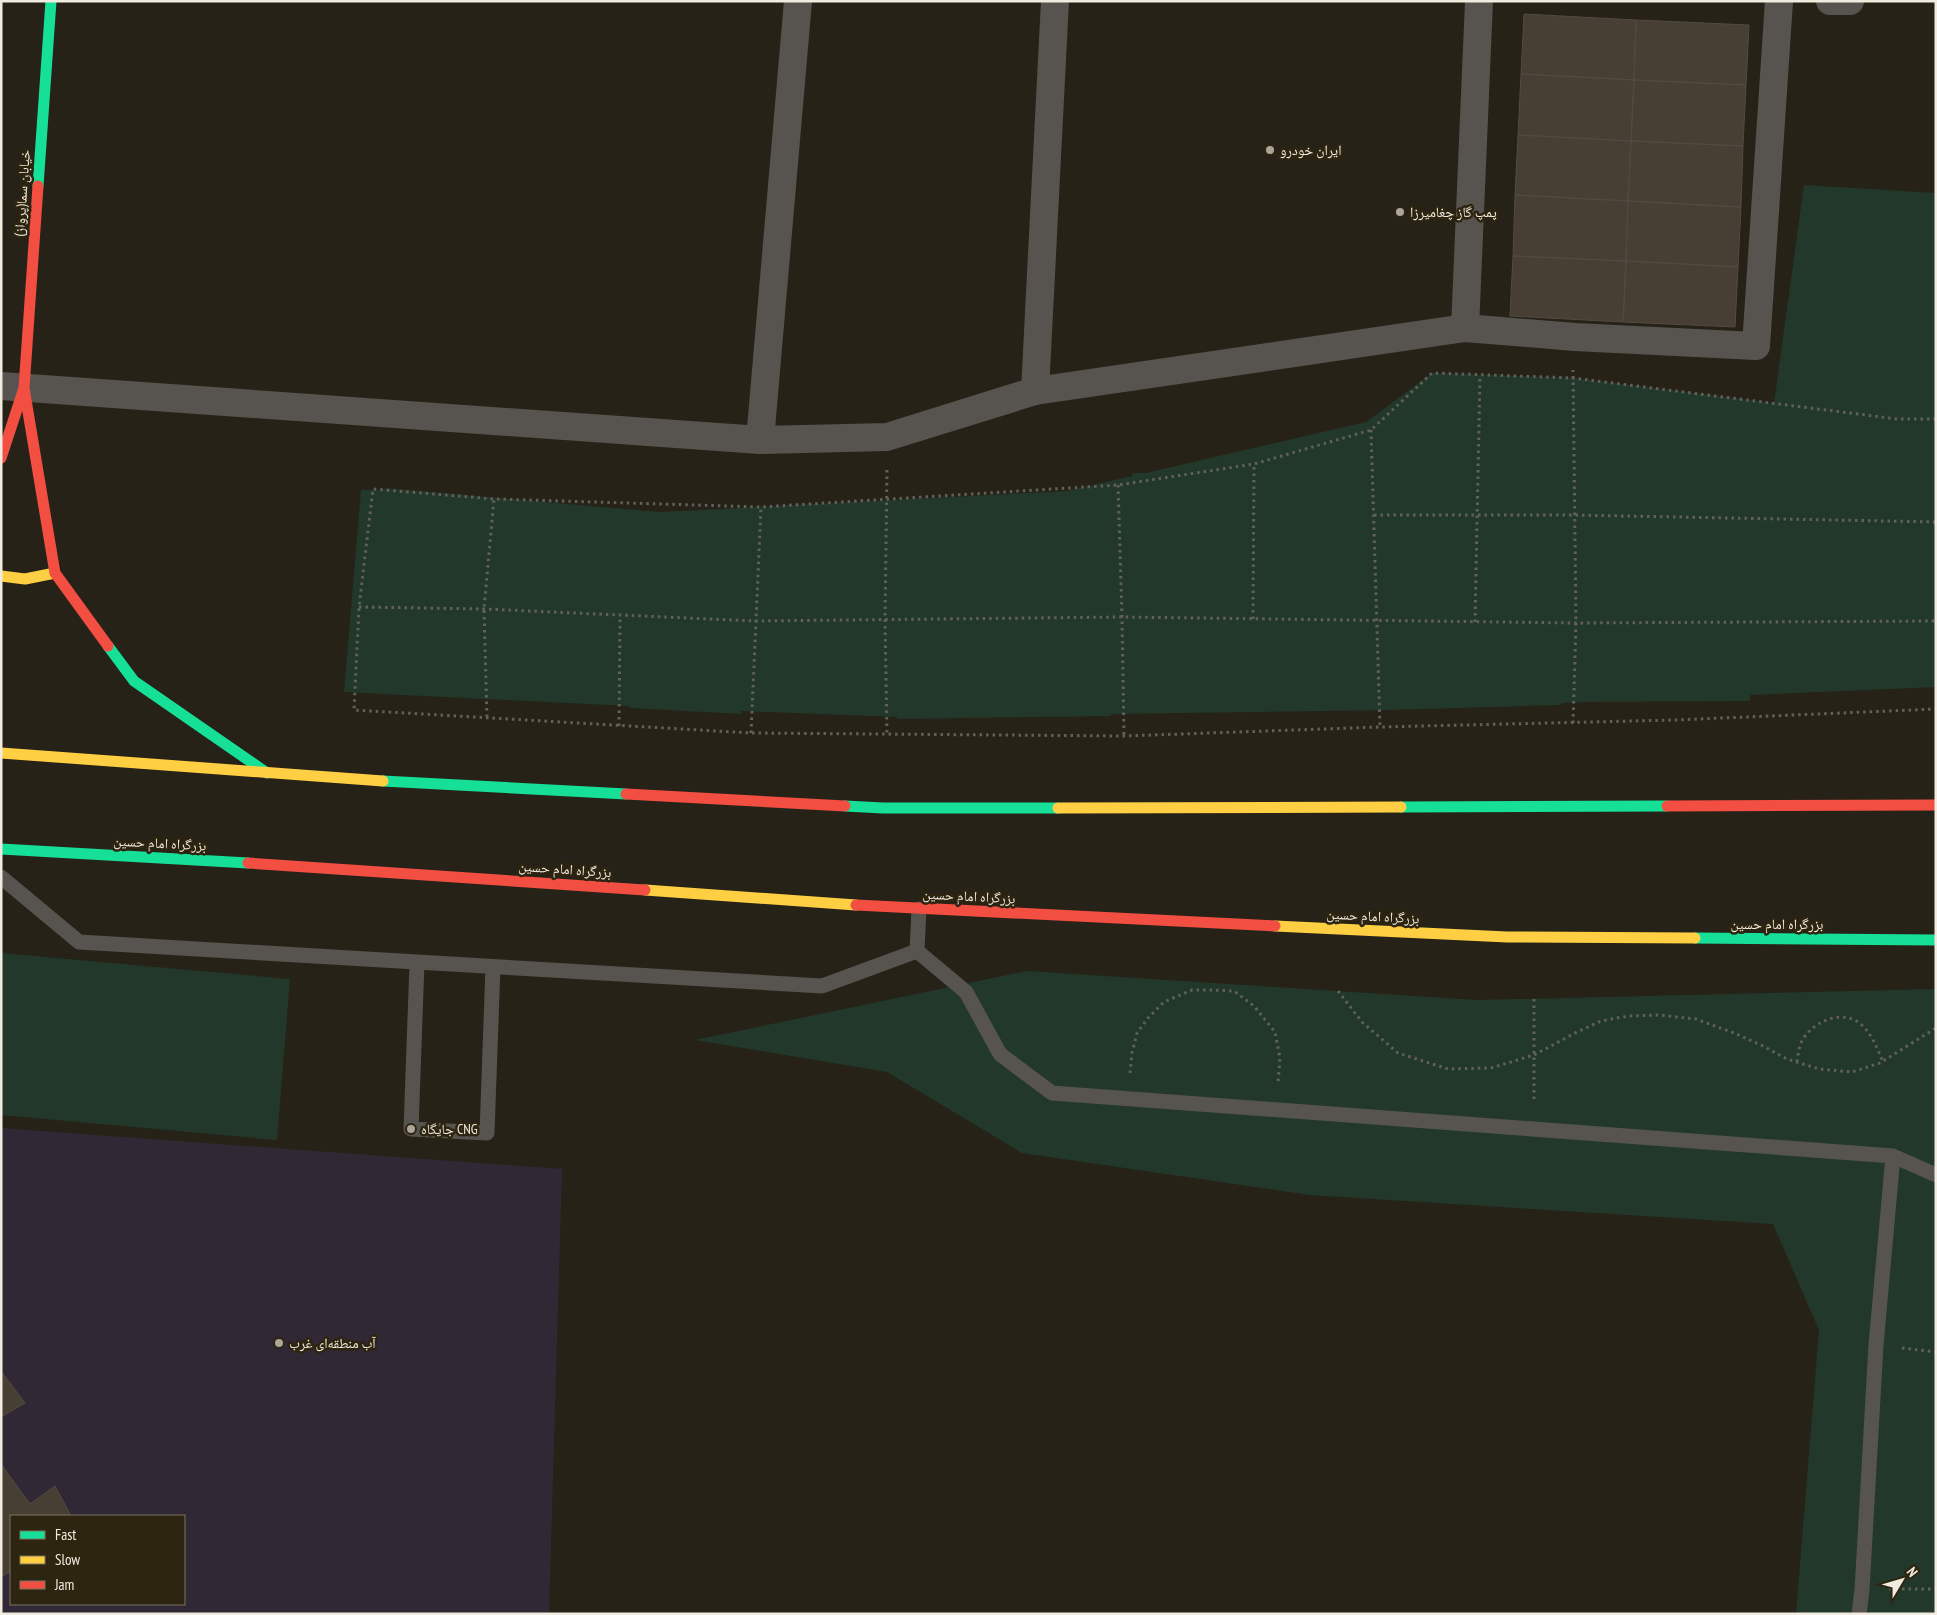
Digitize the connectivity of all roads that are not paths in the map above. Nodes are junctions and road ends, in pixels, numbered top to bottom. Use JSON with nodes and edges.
{"nodes":[{"id":1,"x":51,"y":1,"type":"edge"},
{"id":2,"x":798,"y":1,"type":"edge"},
{"id":3,"x":1055,"y":1,"type":"edge"},
{"id":4,"x":1479,"y":1,"type":"edge"},
{"id":5,"x":1778,"y":1,"type":"edge"},
{"id":6,"x":1465,"y":328,"type":"junction"},
{"id":7,"x":12,"y":387,"type":"edge"},
{"id":8,"x":1035,"y":391,"type":"junction"},
{"id":9,"x":760,"y":440,"type":"junction"},
{"id":10,"x":1,"y":458,"type":"edge"},
{"id":11,"x":55,"y":573,"type":"junction"},
{"id":12,"x":1,"y":576,"type":"edge"},
{"id":13,"x":1,"y":753,"type":"edge"},
{"id":14,"x":267,"y":773,"type":"junction"},
{"id":15,"x":1936,"y":805,"type":"edge"},
{"id":16,"x":1,"y":849,"type":"edge"},
{"id":17,"x":1,"y":877,"type":"edge"},
{"id":18,"x":919,"y":909,"type":"junction"},
{"id":19,"x":1936,"y":940,"type":"edge"},
{"id":20,"x":917,"y":951,"type":"junction"},
{"id":21,"x":417,"y":963,"type":"junction"},
{"id":22,"x":493,"y":967,"type":"junction"},
{"id":23,"x":1893,"y":1156,"type":"junction"},
{"id":24,"x":1936,"y":1175,"type":"edge"},
{"id":25,"x":1859,"y":1614,"type":"edge"}],
"edges":[{"from":1,"to":7,"type":"main road","name":"خیابان سما(پرواز)"},
{"from":2,"to":9,"type":"street"},
{"from":3,"to":8,"type":"street"},
{"from":4,"to":6,"type":"street"},
{"from":5,"to":6,"type":"street"},
{"from":6,"to":8,"type":"street"},
{"from":7,"to":9,"type":"street"},
{"from":7,"to":10,"type":"main road"},
{"from":7,"to":11,"type":"main road"},
{"from":8,"to":9,"type":"street"},
{"from":11,"to":12,"type":"main road"},
{"from":11,"to":14,"type":"main road"},
{"from":13,"to":14,"type":"main road"},
{"from":14,"to":15,"type":"main road"},
{"from":16,"to":18,"type":"main road","name":"بزرگراه امام حسین"},
{"from":17,"to":21,"type":"lane"},
{"from":18,"to":19,"type":"main road","name":"بزرگراه امام حسین"},
{"from":18,"to":20,"type":"lane"},
{"from":20,"to":22,"type":"lane"},
{"from":20,"to":23,"type":"lane"},
{"from":21,"to":22,"type":"lane"},
{"from":21,"to":22,"type":"lane"},
{"from":23,"to":24,"type":"lane"},
{"from":23,"to":25,"type":"lane"}]}
